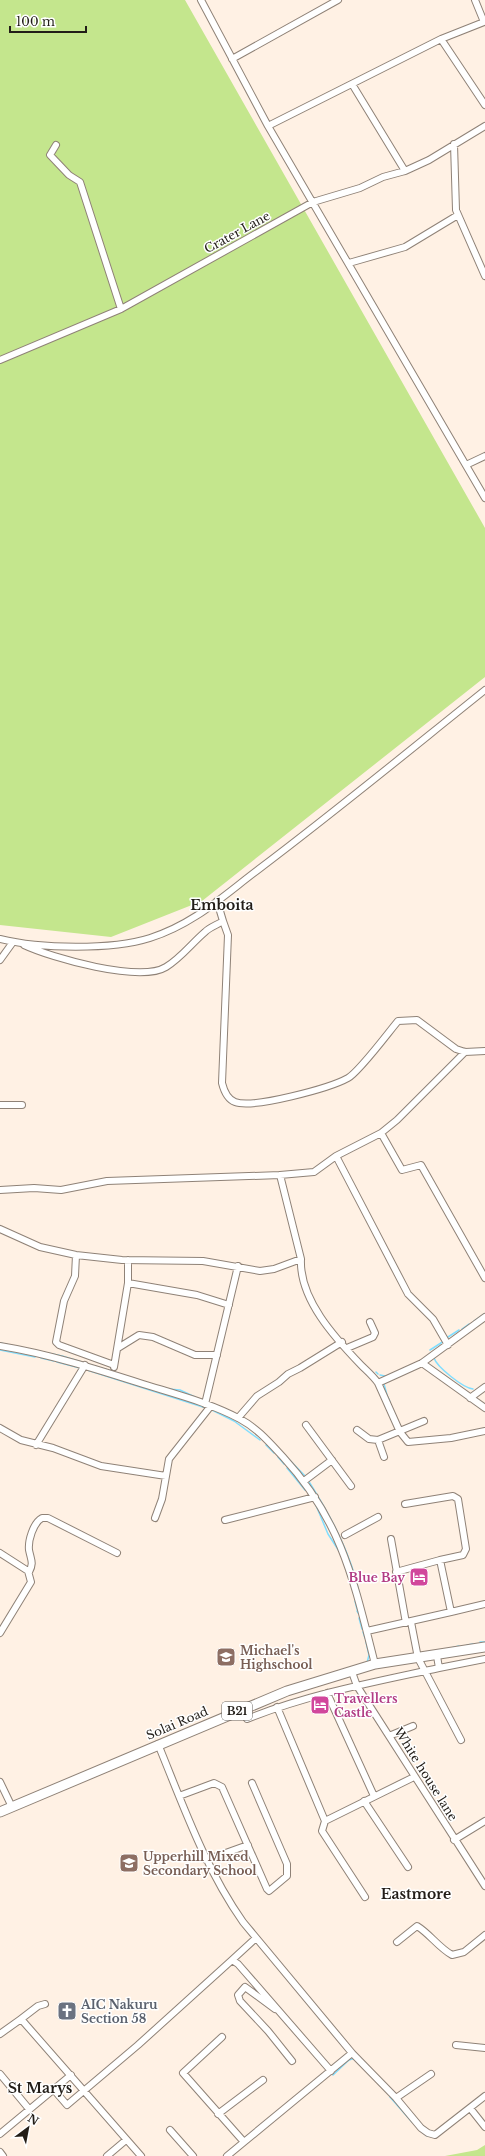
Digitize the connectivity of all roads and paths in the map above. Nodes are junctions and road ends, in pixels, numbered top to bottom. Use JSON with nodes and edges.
{"nodes":[{"id":1,"x":201,"y":0,"type":"edge"},
{"id":2,"x":338,"y":0,"type":"edge"},
{"id":3,"x":475,"y":0,"type":"edge"},
{"id":4,"x":440,"y":40,"type":"junction"},
{"id":5,"x":232,"y":59,"type":"junction"},
{"id":6,"x":352,"y":84,"type":"junction"},
{"id":7,"x":485,"y":105,"type":"edge"},
{"id":8,"x":268,"y":126,"type":"junction"},
{"id":9,"x":485,"y":126,"type":"edge"},
{"id":10,"x":454,"y":144,"type":"junction"},
{"id":11,"x":56,"y":145,"type":"dead end"},
{"id":12,"x":405,"y":171,"type":"junction"},
{"id":13,"x":314,"y":202,"type":"junction"},
{"id":14,"x":458,"y":215,"type":"junction"},
{"id":15,"x":349,"y":263,"type":"junction"},
{"id":16,"x":485,"y":276,"type":"edge"},
{"id":17,"x":121,"y":308,"type":"junction"},
{"id":18,"x":0,"y":360,"type":"edge"},
{"id":19,"x":485,"y":456,"type":"edge"},
{"id":20,"x":466,"y":465,"type":"junction"},
{"id":21,"x":485,"y":498,"type":"edge"},
{"id":22,"x":485,"y":690,"type":"edge"},
{"id":23,"x":217,"y":901,"type":"junction"},
{"id":24,"x":223,"y":921,"type":"junction"},
{"id":25,"x":0,"y":939,"type":"edge"},
{"id":26,"x":13,"y":942,"type":"junction"},
{"id":27,"x":21,"y":944,"type":"junction"},
{"id":28,"x":0,"y":960,"type":"edge"},
{"id":29,"x":465,"y":1052,"type":"junction"},
{"id":30,"x":485,"y":1052,"type":"edge"},
{"id":31,"x":0,"y":1105,"type":"edge"},
{"id":32,"x":22,"y":1105,"type":"dead end"},
{"id":33,"x":381,"y":1133,"type":"junction"},
{"id":34,"x":336,"y":1156,"type":"junction"},
{"id":35,"x":280,"y":1175,"type":"junction"},
{"id":36,"x":0,"y":1190,"type":"edge"},
{"id":37,"x":0,"y":1229,"type":"edge"},
{"id":38,"x":76,"y":1255,"type":"junction"},
{"id":39,"x":301,"y":1259,"type":"junction"},
{"id":40,"x":128,"y":1260,"type":"junction"},
{"id":41,"x":238,"y":1266,"type":"junction"},
{"id":42,"x":485,"y":1278,"type":"edge"},
{"id":43,"x":128,"y":1283,"type":"junction"},
{"id":44,"x":229,"y":1305,"type":"junction"},
{"id":45,"x":485,"y":1317,"type":"edge"},
{"id":46,"x":370,"y":1322,"type":"dead end"},
{"id":47,"x":342,"y":1342,"type":"junction"},
{"id":48,"x":448,"y":1345,"type":"junction"},
{"id":49,"x":0,"y":1346,"type":"edge"},
{"id":50,"x":118,"y":1348,"type":"junction"},
{"id":51,"x":347,"y":1348,"type":"junction"},
{"id":52,"x":217,"y":1355,"type":"junction"},
{"id":53,"x":422,"y":1363,"type":"junction"},
{"id":54,"x":85,"y":1365,"type":"junction"},
{"id":55,"x":114,"y":1365,"type":"junction"},
{"id":56,"x":113,"y":1375,"type":"junction"},
{"id":57,"x":378,"y":1383,"type":"junction"},
{"id":58,"x":485,"y":1387,"type":"edge"},
{"id":59,"x":470,"y":1398,"type":"junction"},
{"id":60,"x":208,"y":1405,"type":"junction"},
{"id":61,"x":485,"y":1408,"type":"edge"},
{"id":62,"x":238,"y":1418,"type":"junction"},
{"id":63,"x":424,"y":1421,"type":"dead end"},
{"id":64,"x":306,"y":1425,"type":"dead end"},
{"id":65,"x":0,"y":1428,"type":"edge"},
{"id":66,"x":357,"y":1430,"type":"dead end"},
{"id":67,"x":485,"y":1431,"type":"edge"},
{"id":68,"x":400,"y":1432,"type":"junction"},
{"id":69,"x":378,"y":1440,"type":"junction"},
{"id":70,"x":36,"y":1445,"type":"junction"},
{"id":71,"x":384,"y":1457,"type":"dead end"},
{"id":72,"x":332,"y":1460,"type":"junction"},
{"id":73,"x":166,"y":1476,"type":"junction"},
{"id":74,"x":304,"y":1481,"type":"junction"},
{"id":75,"x":351,"y":1486,"type":"dead end"},
{"id":76,"x":315,"y":1497,"type":"junction"},
{"id":77,"x":405,"y":1504,"type":"dead end"},
{"id":78,"x":378,"y":1517,"type":"dead end"},
{"id":79,"x":155,"y":1518,"type":"dead end"},
{"id":80,"x":225,"y":1520,"type":"dead end"},
{"id":81,"x":345,"y":1535,"type":"dead end"},
{"id":82,"x":391,"y":1539,"type":"dead end"},
{"id":83,"x":117,"y":1552,"type":"dead end"},
{"id":84,"x":0,"y":1553,"type":"edge"},
{"id":85,"x":440,"y":1560,"type":"junction"},
{"id":86,"x":29,"y":1572,"type":"junction"},
{"id":87,"x":396,"y":1572,"type":"junction"},
{"id":88,"x":485,"y":1604,"type":"edge"},
{"id":89,"x":452,"y":1612,"type":"junction"},
{"id":90,"x":408,"y":1622,"type":"junction"},
{"id":91,"x":367,"y":1631,"type":"junction"},
{"id":92,"x":0,"y":1633,"type":"edge"},
{"id":93,"x":485,"y":1647,"type":"edge"},
{"id":94,"x":437,"y":1656,"type":"junction"},
{"id":95,"x":418,"y":1658,"type":"junction"},
{"id":96,"x":485,"y":1659,"type":"edge"},
{"id":97,"x":375,"y":1664,"type":"junction"},
{"id":98,"x":440,"y":1668,"type":"junction"},
{"id":99,"x":424,"y":1671,"type":"junction"},
{"id":100,"x":352,"y":1672,"type":"junction"},
{"id":101,"x":357,"y":1686,"type":"junction"},
{"id":102,"x":327,"y":1693,"type":"junction"},
{"id":103,"x":277,"y":1707,"type":"junction"},
{"id":104,"x":241,"y":1709,"type":"junction"},
{"id":105,"x":412,"y":1726,"type":"dead end"},
{"id":106,"x":389,"y":1736,"type":"junction"},
{"id":107,"x":461,"y":1740,"type":"dead end"},
{"id":108,"x":158,"y":1744,"type":"junction"},
{"id":109,"x":414,"y":1777,"type":"junction"},
{"id":110,"x":0,"y":1782,"type":"edge"},
{"id":111,"x":252,"y":1783,"type":"dead end"},
{"id":112,"x":179,"y":1796,"type":"junction"},
{"id":113,"x":374,"y":1796,"type":"junction"},
{"id":114,"x":364,"y":1801,"type":"junction"},
{"id":115,"x":12,"y":1807,"type":"junction"},
{"id":116,"x":0,"y":1812,"type":"edge"},
{"id":117,"x":325,"y":1821,"type":"junction"},
{"id":118,"x":485,"y":1821,"type":"edge"},
{"id":119,"x":454,"y":1840,"type":"junction"},
{"id":120,"x":248,"y":1845,"type":"junction"},
{"id":121,"x":206,"y":1860,"type":"junction"},
{"id":122,"x":408,"y":1867,"type":"dead end"},
{"id":123,"x":485,"y":1886,"type":"edge"},
{"id":124,"x":365,"y":1898,"type":"dead end"},
{"id":125,"x":485,"y":1935,"type":"edge"},
{"id":126,"x":256,"y":1938,"type":"junction"},
{"id":127,"x":397,"y":1942,"type":"dead end"},
{"id":128,"x":232,"y":1960,"type":"junction"},
{"id":129,"x":45,"y":2004,"type":"dead end"},
{"id":130,"x":285,"y":2016,"type":"junction"},
{"id":131,"x":21,"y":2019,"type":"junction"},
{"id":132,"x":0,"y":2034,"type":"edge"},
{"id":133,"x":222,"y":2037,"type":"dead end"},
{"id":134,"x":456,"y":2045,"type":"dead end"},
{"id":135,"x":485,"y":2048,"type":"edge"},
{"id":136,"x":352,"y":2052,"type":"junction"},
{"id":137,"x":292,"y":2061,"type":"dead end"},
{"id":138,"x":331,"y":2071,"type":"junction"},
{"id":139,"x":0,"y":2074,"type":"edge"},
{"id":140,"x":431,"y":2074,"type":"dead end"},
{"id":141,"x":71,"y":2075,"type":"junction"},
{"id":142,"x":263,"y":2080,"type":"dead end"},
{"id":143,"x":54,"y":2090,"type":"junction"},
{"id":144,"x":84,"y":2091,"type":"junction"},
{"id":145,"x":485,"y":2096,"type":"edge"},
{"id":146,"x":396,"y":2098,"type":"junction"},
{"id":147,"x":470,"y":2108,"type":"junction"},
{"id":148,"x":29,"y":2109,"type":"junction"},
{"id":149,"x":218,"y":2114,"type":"junction"},
{"id":150,"x":485,"y":2127,"type":"edge"},
{"id":151,"x":170,"y":2130,"type":"dead end"},
{"id":152,"x":0,"y":2134,"type":"edge"},
{"id":153,"x":126,"y":2140,"type":"junction"},
{"id":154,"x":244,"y":2142,"type":"junction"},
{"id":155,"x":0,"y":2152,"type":"edge"},
{"id":156,"x":3,"y":2156,"type":"edge"},
{"id":157,"x":107,"y":2156,"type":"edge"},
{"id":158,"x":141,"y":2156,"type":"edge"},
{"id":159,"x":193,"y":2156,"type":"edge"},
{"id":160,"x":227,"y":2156,"type":"edge"}],
"edges":[{"from":1,"to":5,"type":"street"},
{"from":2,"to":5,"type":"street"},
{"from":3,"to":4,"type":"street"},
{"from":4,"to":6,"type":"street"},
{"from":4,"to":7,"type":"street"},
{"from":5,"to":8,"type":"street"},
{"from":6,"to":8,"type":"street"},
{"from":6,"to":12,"type":"street"},
{"from":8,"to":13,"type":"street"},
{"from":9,"to":10,"type":"street","name":"Crater Lane"},
{"from":10,"to":12,"type":"street","name":"Crater Lane"},
{"from":10,"to":14,"type":"street"},
{"from":11,"to":17,"type":"street"},
{"from":12,"to":13,"type":"street","name":"Crater Lane"},
{"from":13,"to":15,"type":"street"},
{"from":13,"to":17,"type":"street","name":"Crater Lane"},
{"from":14,"to":15,"type":"street"},
{"from":14,"to":16,"type":"street"},
{"from":15,"to":20,"type":"street"},
{"from":17,"to":18,"type":"street","name":"Crater Lane"},
{"from":19,"to":20,"type":"street"},
{"from":20,"to":21,"type":"street"},
{"from":22,"to":23,"type":"street"},
{"from":23,"to":24,"type":"street"},
{"from":23,"to":27,"type":"street"},
{"from":24,"to":27,"type":"street"},
{"from":24,"to":29,"type":"street"},
{"from":25,"to":26,"type":"street"},
{"from":26,"to":27,"type":"street"},
{"from":26,"to":28,"type":"street"},
{"from":29,"to":30,"type":"street"},
{"from":29,"to":33,"type":"street"},
{"from":31,"to":32,"type":"street"},
{"from":33,"to":34,"type":"street"},
{"from":33,"to":42,"type":"street"},
{"from":34,"to":35,"type":"street"},
{"from":34,"to":48,"type":"street"},
{"from":35,"to":36,"type":"street"},
{"from":35,"to":39,"type":"street"},
{"from":37,"to":38,"type":"street"},
{"from":38,"to":40,"type":"street"},
{"from":38,"to":55,"type":"street"},
{"from":39,"to":41,"type":"street"},
{"from":39,"to":47,"type":"street"},
{"from":40,"to":41,"type":"street"},
{"from":40,"to":43,"type":"street"},
{"from":41,"to":44,"type":"street"},
{"from":43,"to":44,"type":"street"},
{"from":43,"to":50,"type":"street"},
{"from":44,"to":52,"type":"street"},
{"from":45,"to":48,"type":"street"},
{"from":46,"to":51,"type":"street"},
{"from":47,"to":51,"type":"street"},
{"from":47,"to":62,"type":"street"},
{"from":48,"to":53,"type":"street"},
{"from":49,"to":54,"type":"street"},
{"from":50,"to":52,"type":"street"},
{"from":50,"to":55,"type":"street"},
{"from":51,"to":57,"type":"street"},
{"from":52,"to":60,"type":"street"},
{"from":53,"to":57,"type":"street"},
{"from":53,"to":59,"type":"street"},
{"from":54,"to":56,"type":"street"},
{"from":54,"to":70,"type":"street"},
{"from":55,"to":56,"type":"street"},
{"from":56,"to":60,"type":"street"},
{"from":57,"to":68,"type":"street"},
{"from":58,"to":59,"type":"street"},
{"from":59,"to":61,"type":"street"},
{"from":60,"to":62,"type":"street"},
{"from":60,"to":73,"type":"street"},
{"from":62,"to":74,"type":"street"},
{"from":63,"to":68,"type":"street"},
{"from":64,"to":72,"type":"street"},
{"from":65,"to":70,"type":"street"},
{"from":66,"to":69,"type":"street"},
{"from":67,"to":68,"type":"street"},
{"from":68,"to":69,"type":"street"},
{"from":69,"to":71,"type":"street"},
{"from":70,"to":73,"type":"street"},
{"from":72,"to":74,"type":"street"},
{"from":72,"to":75,"type":"street"},
{"from":73,"to":79,"type":"street"},
{"from":74,"to":76,"type":"street"},
{"from":76,"to":80,"type":"street"},
{"from":76,"to":91,"type":"street"},
{"from":77,"to":85,"type":"street"},
{"from":78,"to":81,"type":"street"},
{"from":82,"to":87,"type":"street"},
{"from":83,"to":86,"type":"street"},
{"from":84,"to":86,"type":"street"},
{"from":85,"to":87,"type":"street"},
{"from":85,"to":89,"type":"street"},
{"from":86,"to":92,"type":"street"},
{"from":87,"to":90,"type":"street"},
{"from":88,"to":89,"type":"street"},
{"from":89,"to":90,"type":"street"},
{"from":90,"to":91,"type":"street"},
{"from":90,"to":95,"type":"street"},
{"from":91,"to":97,"type":"street"},
{"from":93,"to":94,"type":"highway","name":"Solai Road","number":"B21"},
{"from":94,"to":95,"type":"highway","name":"Solai Road","number":"B21"},
{"from":94,"to":98,"type":"street"},
{"from":95,"to":97,"type":"highway","name":"Solai Road","number":"B21"},
{"from":95,"to":99,"type":"street"},
{"from":96,"to":98,"type":"street"},
{"from":97,"to":100,"type":"highway","name":"Solai Road","number":"B21"},
{"from":98,"to":99,"type":"street"},
{"from":99,"to":101,"type":"street"},
{"from":99,"to":107,"type":"street"},
{"from":100,"to":101,"type":"street","name":"White house lane"},
{"from":100,"to":104,"type":"highway","name":"Solai Road","number":"B21"},
{"from":101,"to":102,"type":"street"},
{"from":101,"to":106,"type":"street","name":"White house lane"},
{"from":102,"to":103,"type":"street"},
{"from":102,"to":113,"type":"street"},
{"from":103,"to":104,"type":"street"},
{"from":103,"to":117,"type":"street"},
{"from":104,"to":108,"type":"highway","name":"Solai Road","number":"B21"},
{"from":105,"to":106,"type":"street"},
{"from":106,"to":109,"type":"street","name":"White house lane"},
{"from":108,"to":112,"type":"street"},
{"from":108,"to":115,"type":"highway","name":"Solai Road","number":"B21"},
{"from":109,"to":113,"type":"street"},
{"from":109,"to":119,"type":"street","name":"White house lane"},
{"from":110,"to":115,"type":"street"},
{"from":111,"to":120,"type":"street"},
{"from":112,"to":120,"type":"street"},
{"from":112,"to":121,"type":"street"},
{"from":113,"to":114,"type":"street"},
{"from":114,"to":117,"type":"street"},
{"from":114,"to":122,"type":"street"},
{"from":115,"to":116,"type":"highway","name":"Solai Road","number":"B21"},
{"from":117,"to":124,"type":"street"},
{"from":118,"to":119,"type":"street"},
{"from":119,"to":123,"type":"street","name":"White house lane"},
{"from":120,"to":121,"type":"street"},
{"from":121,"to":126,"type":"street"},
{"from":125,"to":127,"type":"street"},
{"from":126,"to":128,"type":"street"},
{"from":126,"to":136,"type":"street"},
{"from":128,"to":130,"type":"street"},
{"from":128,"to":144,"type":"street"},
{"from":129,"to":131,"type":"street"},
{"from":130,"to":137,"type":"street"},
{"from":130,"to":138,"type":"street"},
{"from":131,"to":132,"type":"street"},
{"from":131,"to":141,"type":"street"},
{"from":133,"to":149,"type":"street"},
{"from":134,"to":135,"type":"street"},
{"from":136,"to":138,"type":"street"},
{"from":136,"to":146,"type":"street"},
{"from":138,"to":154,"type":"street"},
{"from":139,"to":148,"type":"street"},
{"from":140,"to":146,"type":"street"},
{"from":141,"to":143,"type":"street"},
{"from":141,"to":144,"type":"street"},
{"from":142,"to":149,"type":"street"},
{"from":143,"to":144,"type":"street"},
{"from":143,"to":148,"type":"street"},
{"from":144,"to":153,"type":"street"},
{"from":145,"to":147,"type":"street"},
{"from":146,"to":147,"type":"street"},
{"from":147,"to":150,"type":"street"},
{"from":148,"to":152,"type":"street"},
{"from":149,"to":154,"type":"street"},
{"from":151,"to":159,"type":"street"},
{"from":153,"to":157,"type":"street"},
{"from":153,"to":158,"type":"street"},
{"from":154,"to":160,"type":"street"},
{"from":155,"to":156,"type":"street"}]}
